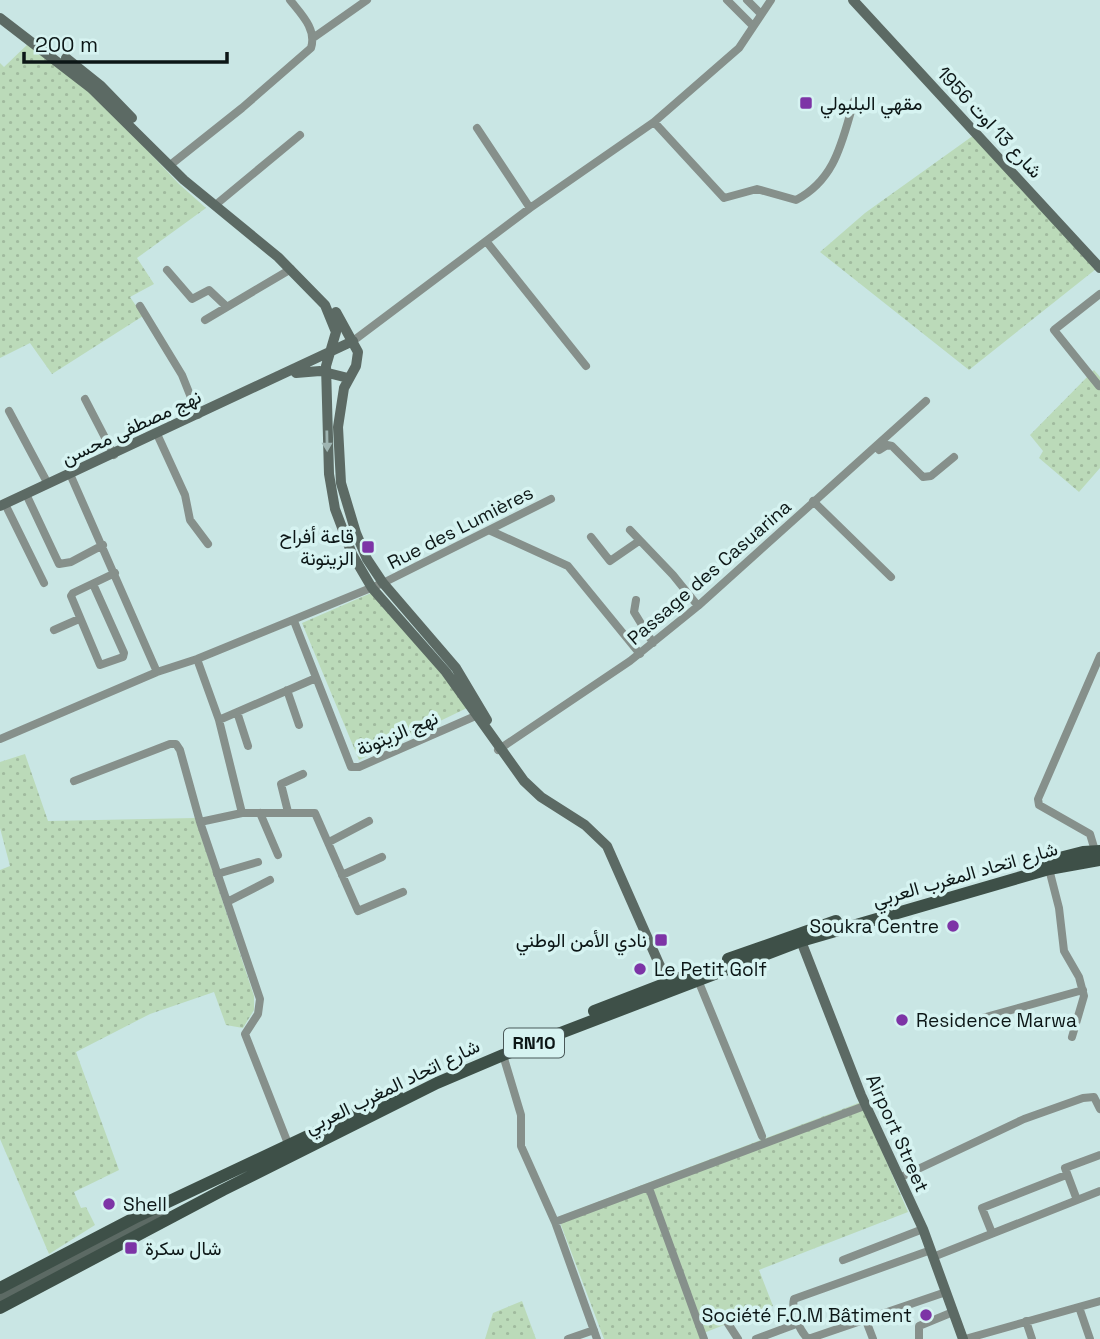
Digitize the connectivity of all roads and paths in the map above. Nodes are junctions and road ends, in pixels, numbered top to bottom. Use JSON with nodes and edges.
{"nodes":[{"id":1,"x":290,"y":0,"type":"edge"},
{"id":2,"x":367,"y":0,"type":"edge"},
{"id":3,"x":727,"y":0,"type":"edge"},
{"id":4,"x":747,"y":0,"type":"edge"},
{"id":5,"x":771,"y":0,"type":"edge"},
{"id":6,"x":853,"y":0,"type":"edge"},
{"id":7,"x":0,"y":10,"type":"edge"},
{"id":8,"x":761,"y":14,"type":"junction"},
{"id":9,"x":0,"y":18,"type":"edge"},
{"id":10,"x":753,"y":26,"type":"junction"},
{"id":11,"x":313,"y":38,"type":"junction"},
{"id":12,"x":854,"y":101,"type":"dead end"},
{"id":13,"x":654,"y":122,"type":"junction"},
{"id":14,"x":477,"y":128,"type":"dead end"},
{"id":15,"x":300,"y":135,"type":"dead end"},
{"id":16,"x":172,"y":164,"type":"junction"},
{"id":17,"x":219,"y":202,"type":"junction"},
{"id":18,"x":530,"y":208,"type":"junction"},
{"id":19,"x":486,"y":241,"type":"junction"},
{"id":20,"x":1100,"y":268,"type":"edge"},
{"id":21,"x":291,"y":269,"type":"junction"},
{"id":22,"x":167,"y":270,"type":"dead end"},
{"id":23,"x":1100,"y":294,"type":"edge"},
{"id":24,"x":140,"y":306,"type":"dead end"},
{"id":25,"x":227,"y":307,"type":"junction"},
{"id":26,"x":205,"y":320,"type":"dead end"},
{"id":27,"x":353,"y":341,"type":"junction"},
{"id":28,"x":331,"y":350,"type":"junction"},
{"id":29,"x":586,"y":366,"type":"dead end"},
{"id":30,"x":327,"y":373,"type":"junction"},
{"id":31,"x":348,"y":378,"type":"junction"},
{"id":32,"x":276,"y":379,"type":"junction"},
{"id":33,"x":1099,"y":386,"type":"edge"},
{"id":34,"x":85,"y":399,"type":"dead end"},
{"id":35,"x":926,"y":401,"type":"dead end"},
{"id":36,"x":9,"y":411,"type":"dead end"},
{"id":37,"x":198,"y":415,"type":"junction"},
{"id":38,"x":157,"y":434,"type":"junction"},
{"id":39,"x":114,"y":455,"type":"junction"},
{"id":40,"x":954,"y":457,"type":"dead end"},
{"id":41,"x":70,"y":474,"type":"junction"},
{"id":42,"x":48,"y":484,"type":"junction"},
{"id":43,"x":26,"y":494,"type":"junction"},
{"id":44,"x":551,"y":499,"type":"dead end"},
{"id":45,"x":814,"y":502,"type":"junction"},
{"id":46,"x":3,"y":505,"type":"edge"},
{"id":47,"x":630,"y":530,"type":"dead end"},
{"id":48,"x":491,"y":531,"type":"junction"},
{"id":49,"x":591,"y":537,"type":"dead end"},
{"id":50,"x":639,"y":541,"type":"junction"},
{"id":51,"x":208,"y":544,"type":"dead end"},
{"id":52,"x":103,"y":545,"type":"junction"},
{"id":53,"x":115,"y":573,"type":"junction"},
{"id":54,"x":891,"y":577,"type":"dead end"},
{"id":55,"x":44,"y":583,"type":"dead end"},
{"id":56,"x":93,"y":584,"type":"junction"},
{"id":57,"x":378,"y":586,"type":"junction"},
{"id":58,"x":636,"y":600,"type":"dead end"},
{"id":59,"x":698,"y":606,"type":"junction"},
{"id":60,"x":79,"y":619,"type":"junction"},
{"id":61,"x":293,"y":621,"type":"junction"},
{"id":62,"x":54,"y":630,"type":"dead end"},
{"id":63,"x":653,"y":643,"type":"junction"},
{"id":64,"x":640,"y":654,"type":"junction"},
{"id":65,"x":1100,"y":656,"type":"edge"},
{"id":66,"x":197,"y":659,"type":"junction"},
{"id":67,"x":157,"y":672,"type":"junction"},
{"id":68,"x":316,"y":678,"type":"junction"},
{"id":69,"x":287,"y":690,"type":"junction"},
{"id":70,"x":237,"y":712,"type":"junction"},
{"id":71,"x":480,"y":714,"type":"junction"},
{"id":72,"x":219,"y":720,"type":"junction"},
{"id":73,"x":299,"y":725,"type":"dead end"},
{"id":74,"x":0,"y":739,"type":"edge"},
{"id":75,"x":248,"y":746,"type":"dead end"},
{"id":76,"x":502,"y":752,"type":"junction"},
{"id":77,"x":303,"y":774,"type":"dead end"},
{"id":78,"x":74,"y":781,"type":"dead end"},
{"id":79,"x":288,"y":812,"type":"junction"},
{"id":80,"x":242,"y":813,"type":"junction"},
{"id":81,"x":260,"y":813,"type":"junction"},
{"id":82,"x":369,"y":821,"type":"dead end"},
{"id":83,"x":200,"y":822,"type":"junction"},
{"id":84,"x":329,"y":842,"type":"junction"},
{"id":85,"x":278,"y":855,"type":"dead end"},
{"id":86,"x":1098,"y":855,"type":"edge"},
{"id":87,"x":382,"y":858,"type":"dead end"},
{"id":88,"x":258,"y":862,"type":"dead end"},
{"id":89,"x":1049,"y":869,"type":"junction"},
{"id":90,"x":217,"y":874,"type":"junction"},
{"id":91,"x":342,"y":875,"type":"junction"},
{"id":92,"x":270,"y":880,"type":"dead end"},
{"id":93,"x":403,"y":891,"type":"dead end"},
{"id":94,"x":227,"y":902,"type":"junction"},
{"id":95,"x":801,"y":941,"type":"junction"},
{"id":96,"x":660,"y":966,"type":"junction"},
{"id":97,"x":698,"y":979,"type":"junction"},
{"id":98,"x":675,"y":985,"type":"junction"},
{"id":99,"x":661,"y":990,"type":"junction"},
{"id":100,"x":1083,"y":990,"type":"junction"},
{"id":101,"x":968,"y":1022,"type":"dead end"},
{"id":102,"x":1072,"y":1037,"type":"dead end"},
{"id":103,"x":503,"y":1055,"type":"junction"},
{"id":104,"x":867,"y":1105,"type":"junction"},
{"id":105,"x":1100,"y":1108,"type":"edge"},
{"id":106,"x":762,"y":1136,"type":"dead end"},
{"id":107,"x":289,"y":1146,"type":"junction"},
{"id":108,"x":1100,"y":1155,"type":"edge"},
{"id":109,"x":1066,"y":1175,"type":"junction"},
{"id":110,"x":899,"y":1178,"type":"junction"},
{"id":111,"x":219,"y":1180,"type":"junction"},
{"id":112,"x":649,"y":1188,"type":"junction"},
{"id":113,"x":1100,"y":1191,"type":"edge"},
{"id":114,"x":1077,"y":1200,"type":"junction"},
{"id":115,"x":555,"y":1222,"type":"junction"},
{"id":116,"x":923,"y":1229,"type":"junction"},
{"id":117,"x":992,"y":1233,"type":"junction"},
{"id":118,"x":932,"y":1253,"type":"junction"},
{"id":119,"x":843,"y":1260,"type":"dead end"},
{"id":120,"x":0,"y":1288,"type":"edge"},
{"id":121,"x":946,"y":1292,"type":"junction"},
{"id":122,"x":0,"y":1297,"type":"edge"},
{"id":123,"x":1100,"y":1301,"type":"edge"},
{"id":124,"x":1079,"y":1307,"type":"junction"},
{"id":125,"x":0,"y":1308,"type":"edge"},
{"id":126,"x":953,"y":1312,"type":"junction"},
{"id":127,"x":865,"y":1318,"type":"junction"},
{"id":128,"x":1026,"y":1321,"type":"junction"},
{"id":129,"x":727,"y":1322,"type":"dead end"},
{"id":130,"x":799,"y":1323,"type":"junction"},
{"id":131,"x":595,"y":1335,"type":"edge"},
{"id":132,"x":827,"y":1336,"type":"edge"},
{"id":133,"x":568,"y":1339,"type":"edge"},
{"id":134,"x":704,"y":1339,"type":"edge"},
{"id":135,"x":738,"y":1339,"type":"edge"},
{"id":136,"x":756,"y":1339,"type":"edge"},
{"id":137,"x":808,"y":1339,"type":"edge"},
{"id":138,"x":873,"y":1339,"type":"edge"},
{"id":139,"x":919,"y":1339,"type":"edge"},
{"id":140,"x":964,"y":1339,"type":"edge"},
{"id":141,"x":1032,"y":1339,"type":"edge"},
{"id":142,"x":1090,"y":1339,"type":"edge"}],
"edges":[{"from":1,"to":11,"type":"street"},
{"from":2,"to":11,"type":"street"},
{"from":3,"to":10,"type":"street"},
{"from":4,"to":8,"type":"street"},
{"from":5,"to":8,"type":"street"},
{"from":6,"to":20,"type":"main road","name":"شارع 13 اوت 1956"},
{"from":7,"to":16,"type":"main road"},
{"from":8,"to":10,"type":"street"},
{"from":9,"to":16,"type":"main road"},
{"from":10,"to":13,"type":"street"},
{"from":11,"to":16,"type":"street"},
{"from":12,"to":13,"type":"street"},
{"from":13,"to":18,"type":"street"},
{"from":14,"to":18,"type":"street"},
{"from":15,"to":17,"type":"street"},
{"from":16,"to":17,"type":"main road"},
{"from":16,"to":21,"type":"main road"},
{"from":17,"to":27,"type":"main road"},
{"from":18,"to":19,"type":"street"},
{"from":19,"to":27,"type":"street"},
{"from":19,"to":29,"type":"street"},
{"from":21,"to":25,"type":"street"},
{"from":21,"to":28,"type":"main road"},
{"from":22,"to":25,"type":"street"},
{"from":23,"to":33,"type":"street"},
{"from":24,"to":37,"type":"street"},
{"from":25,"to":26,"type":"street"},
{"from":27,"to":28,"type":"main road","name":"نهج مصطفى محسن"},
{"from":27,"to":31,"type":"main road"},
{"from":28,"to":30,"type":"main road"},
{"from":28,"to":32,"type":"main road","name":"نهج مصطفى محسن"},
{"from":30,"to":31,"type":"main road","name":"نهج مصطفى محسن"},
{"from":30,"to":32,"type":"main road","name":"نهج مصطفى محسن"},
{"from":30,"to":57,"type":"main road","one_way":true},
{"from":31,"to":57,"type":"main road"},
{"from":32,"to":37,"type":"main road","name":"نهج مصطفى محسن"},
{"from":34,"to":39,"type":"street"},
{"from":35,"to":45,"type":"street","name":"Passage des Casuarina"},
{"from":36,"to":42,"type":"street"},
{"from":37,"to":38,"type":"main road","name":"نهج مصطفى محسن"},
{"from":38,"to":39,"type":"main road","name":"نهج مصطفى محسن"},
{"from":38,"to":51,"type":"street"},
{"from":39,"to":41,"type":"main road","name":"نهج مصطفى محسن"},
{"from":40,"to":45,"type":"street"},
{"from":41,"to":42,"type":"main road","name":"نهج مصطفى محسن"},
{"from":41,"to":52,"type":"street"},
{"from":42,"to":43,"type":"main road","name":"نهج مصطفى محسن"},
{"from":43,"to":46,"type":"main road","name":"نهج مصطفى محسن"},
{"from":43,"to":52,"type":"street"},
{"from":44,"to":48,"type":"street","name":"Rue des Lumières"},
{"from":45,"to":54,"type":"street"},
{"from":45,"to":59,"type":"street","name":"Passage des Casuarina"},
{"from":46,"to":55,"type":"street"},
{"from":47,"to":50,"type":"street"},
{"from":48,"to":57,"type":"street","name":"Rue des Lumières"},
{"from":48,"to":64,"type":"street"},
{"from":49,"to":50,"type":"street"},
{"from":50,"to":59,"type":"street"},
{"from":52,"to":53,"type":"street"},
{"from":53,"to":56,"type":"street"},
{"from":53,"to":67,"type":"street"},
{"from":56,"to":60,"type":"street"},
{"from":56,"to":60,"type":"street"},
{"from":57,"to":61,"type":"street","name":"Rue des Lumières"},
{"from":57,"to":71,"type":"main road"},
{"from":58,"to":63,"type":"street"},
{"from":59,"to":63,"type":"street","name":"Passage des Casuarina"},
{"from":60,"to":62,"type":"street"},
{"from":61,"to":66,"type":"street","name":"Rue des Lumières"},
{"from":61,"to":68,"type":"street","name":"نهج الزيتونة"},
{"from":63,"to":64,"type":"street","name":"Passage des Casuarina"},
{"from":64,"to":76,"type":"street","name":"Passage des Casuarina"},
{"from":65,"to":86,"type":"street"},
{"from":66,"to":67,"type":"street","name":"Rue des Lumières"},
{"from":66,"to":72,"type":"street"},
{"from":67,"to":74,"type":"street","name":"Rue des Lumières"},
{"from":68,"to":69,"type":"street"},
{"from":68,"to":71,"type":"street","name":"نهج الزيتونة"},
{"from":69,"to":70,"type":"street"},
{"from":69,"to":73,"type":"street"},
{"from":70,"to":72,"type":"street"},
{"from":70,"to":75,"type":"street"},
{"from":71,"to":76,"type":"main road"},
{"from":72,"to":80,"type":"street"},
{"from":76,"to":96,"type":"main road"},
{"from":77,"to":79,"type":"street"},
{"from":78,"to":83,"type":"street"},
{"from":79,"to":81,"type":"street"},
{"from":79,"to":84,"type":"street"},
{"from":80,"to":81,"type":"street"},
{"from":80,"to":83,"type":"street"},
{"from":81,"to":85,"type":"street"},
{"from":82,"to":84,"type":"street"},
{"from":83,"to":90,"type":"street"},
{"from":84,"to":91,"type":"street"},
{"from":86,"to":89,"type":"main road","name":"شارع اتحاد المغرب العربي","number":"RN10"},
{"from":86,"to":98,"type":"main road","name":"شارع اتحاد المغرب العربي","number":"RN10"},
{"from":87,"to":91,"type":"street"},
{"from":88,"to":90,"type":"street"},
{"from":89,"to":95,"type":"main road","name":"شارع اتحاد المغرب العربي","number":"RN10"},
{"from":89,"to":100,"type":"street"},
{"from":90,"to":94,"type":"street"},
{"from":91,"to":93,"type":"street"},
{"from":92,"to":94,"type":"street"},
{"from":94,"to":107,"type":"street"},
{"from":95,"to":97,"type":"main road","name":"شارع اتحاد المغرب العربي","number":"RN10"},
{"from":95,"to":104,"type":"main road","name":"Airport Street"},
{"from":96,"to":98,"type":"main road"},
{"from":96,"to":99,"type":"main road"},
{"from":97,"to":98,"type":"main road","name":"شارع اتحاد المغرب العربي","number":"RN10"},
{"from":97,"to":106,"type":"street"},
{"from":98,"to":99,"type":"main road","name":"شارع اتحاد المغرب العربي","number":"RN10"},
{"from":99,"to":103,"type":"main road","name":"شارع اتحاد المغرب العربي","number":"RN10"},
{"from":99,"to":107,"type":"main road","name":"شارع اتحاد المغرب العربي","number":"RN10"},
{"from":100,"to":101,"type":"street"},
{"from":100,"to":102,"type":"street"},
{"from":103,"to":115,"type":"street"},
{"from":103,"to":125,"type":"main road","name":"شارع اتحاد المغرب العربي","number":"RN10"},
{"from":104,"to":110,"type":"main road","name":"Airport Street"},
{"from":104,"to":112,"type":"street"},
{"from":105,"to":110,"type":"street"},
{"from":107,"to":111,"type":"main road","name":"شارع اتحاد المغرب العربي","number":"RN10"},
{"from":108,"to":109,"type":"street"},
{"from":109,"to":114,"type":"street"},
{"from":109,"to":117,"type":"street"},
{"from":110,"to":116,"type":"main road","name":"Airport Street"},
{"from":111,"to":120,"type":"main road","name":"شارع اتحاد المغرب العربي","number":"RN10"},
{"from":111,"to":122,"type":"main road"},
{"from":112,"to":115,"type":"street"},
{"from":112,"to":134,"type":"street"},
{"from":113,"to":114,"type":"street"},
{"from":114,"to":117,"type":"street"},
{"from":115,"to":131,"type":"street"},
{"from":116,"to":118,"type":"main road","name":"Airport Street"},
{"from":116,"to":119,"type":"street"},
{"from":117,"to":118,"type":"street"},
{"from":118,"to":121,"type":"main road","name":"Airport Street"},
{"from":118,"to":130,"type":"street"},
{"from":121,"to":126,"type":"main road","name":"Airport Street"},
{"from":121,"to":127,"type":"street"},
{"from":123,"to":124,"type":"street"},
{"from":124,"to":128,"type":"street"},
{"from":124,"to":142,"type":"street"},
{"from":126,"to":139,"type":"street"},
{"from":126,"to":140,"type":"main road","name":"Airport Street"},
{"from":127,"to":132,"type":"street"},
{"from":127,"to":138,"type":"street"},
{"from":128,"to":140,"type":"street"},
{"from":128,"to":141,"type":"street"},
{"from":129,"to":135,"type":"street"},
{"from":130,"to":136,"type":"street"},
{"from":130,"to":137,"type":"street"},
{"from":131,"to":133,"type":"street"},
{"from":132,"to":137,"type":"street"}]}
